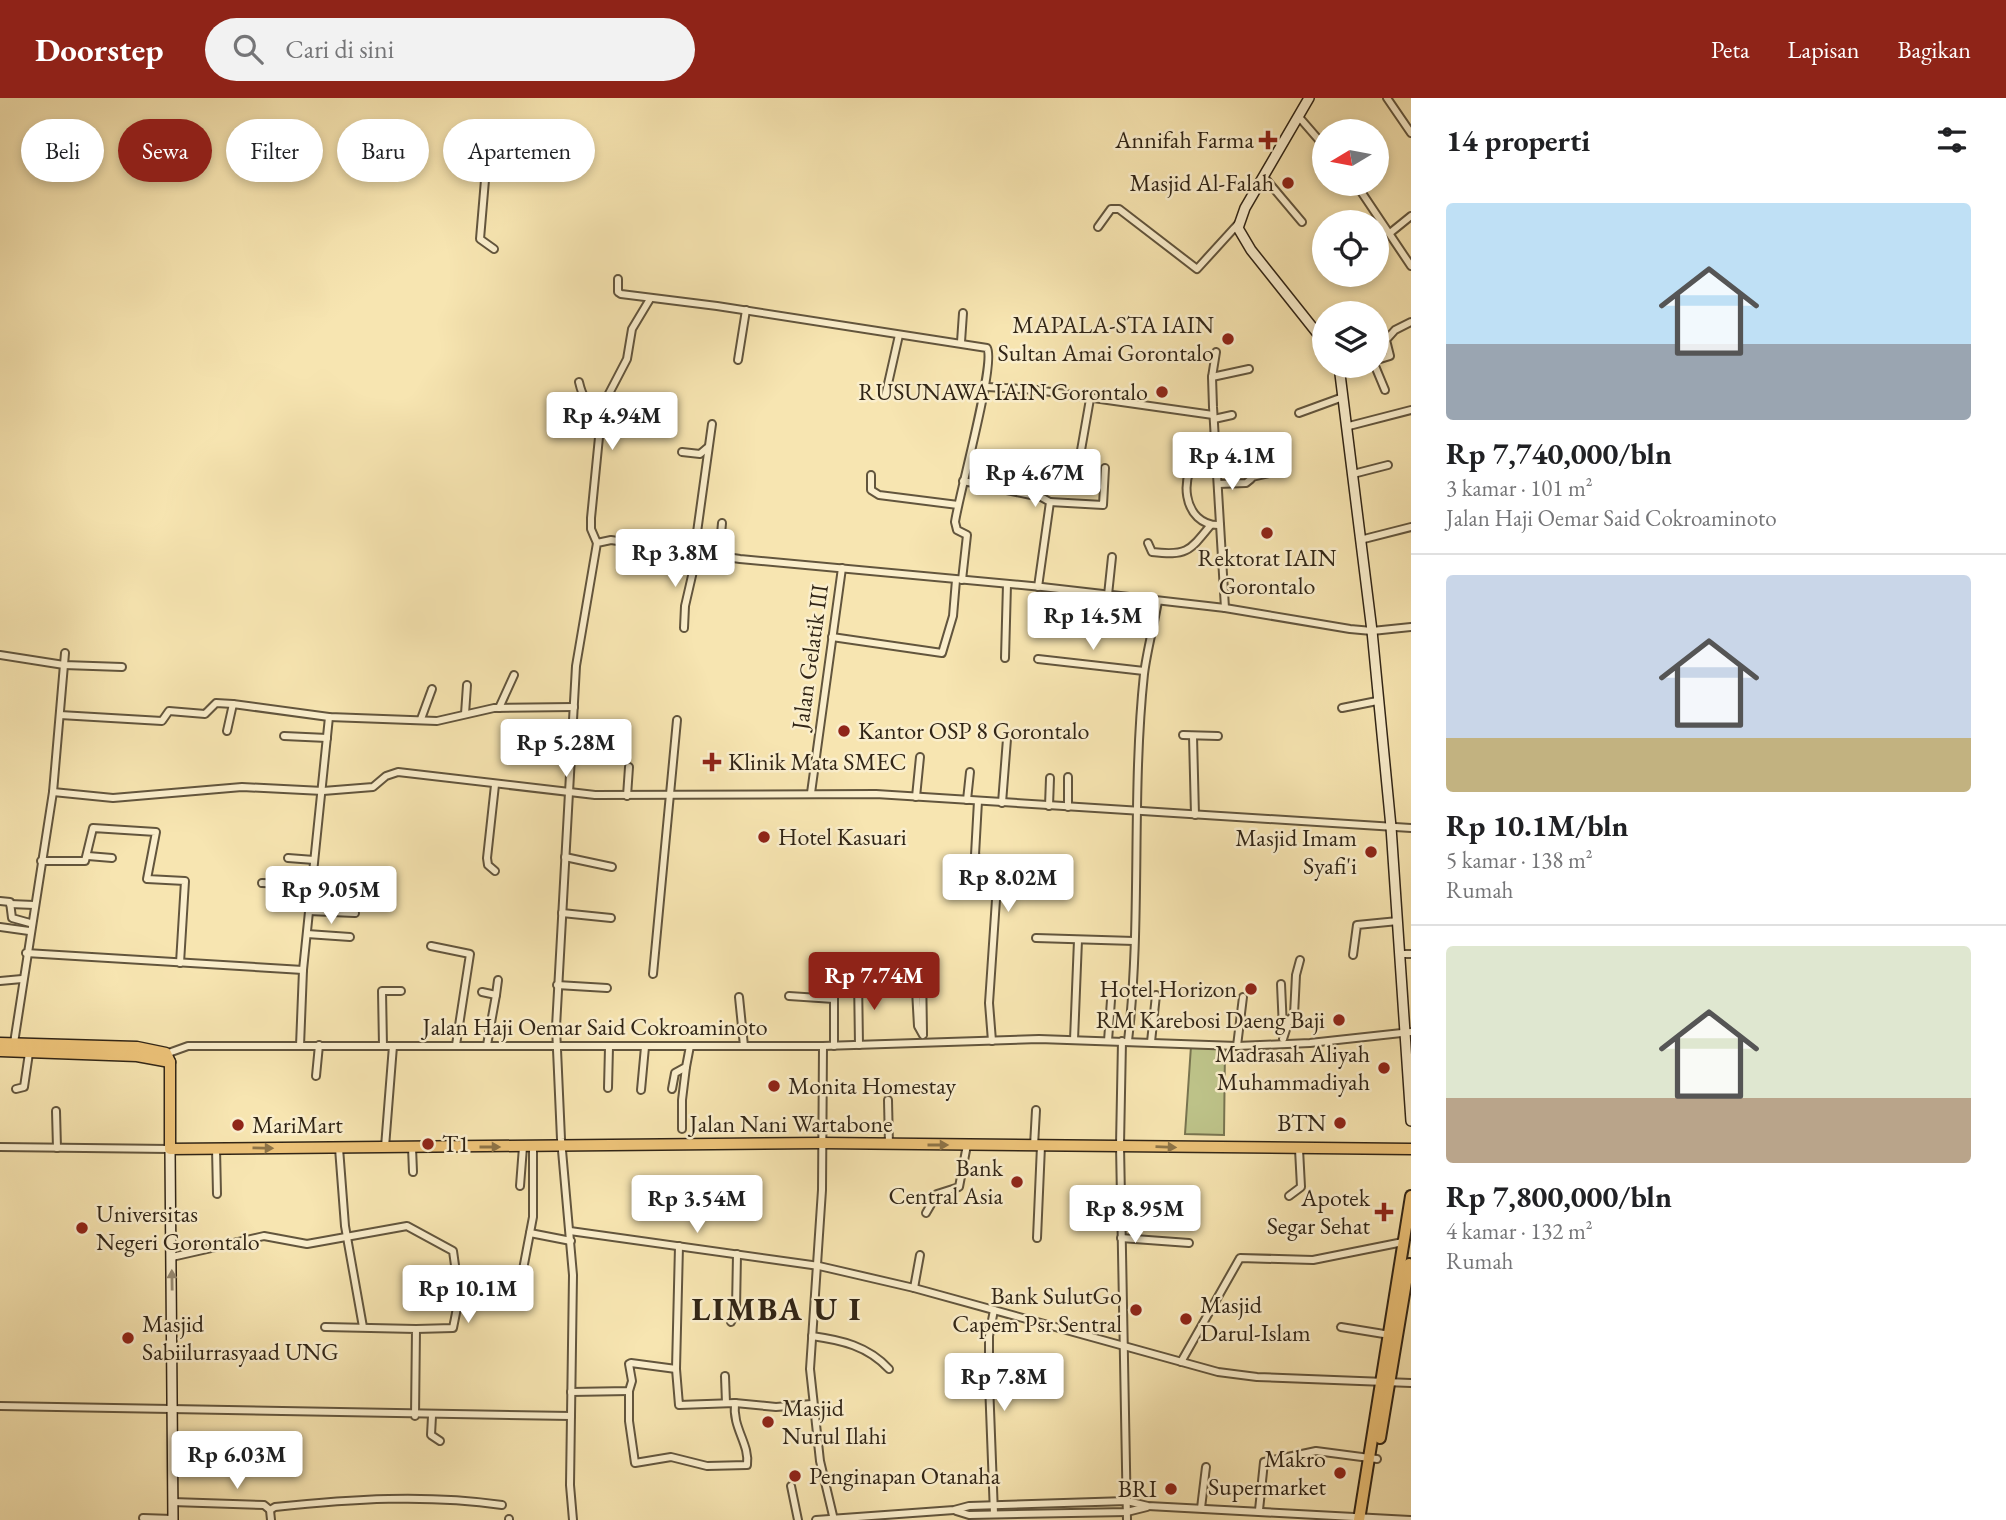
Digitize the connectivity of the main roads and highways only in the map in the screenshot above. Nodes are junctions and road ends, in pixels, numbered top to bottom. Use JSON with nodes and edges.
{"nodes":[{"id":1,"x":5,"y":1046,"type":"edge"},
{"id":2,"x":165,"y":1058,"type":"junction"},
{"id":3,"x":1411,"y":1149,"type":"edge"},
{"id":4,"x":1411,"y":1196,"type":"edge"},
{"id":5,"x":1408,"y":1246,"type":"edge"},
{"id":6,"x":1402,"y":1284,"type":"junction"},
{"id":7,"x":1387,"y":1383,"type":"junction"},
{"id":8,"x":1363,"y":1519,"type":"edge"}],
"edges":[{"from":1,"to":2,"type":"main road"},
{"from":1,"to":2,"type":"main road"},
{"from":2,"to":3,"type":"main road","name":"Jalan Nani Wartabone","one_way":true},
{"from":4,"to":5,"type":"highway"},
{"from":5,"to":6,"type":"highway"},
{"from":6,"to":7,"type":"highway"},
{"from":6,"to":7,"type":"highway"},
{"from":7,"to":8,"type":"highway"}]}
